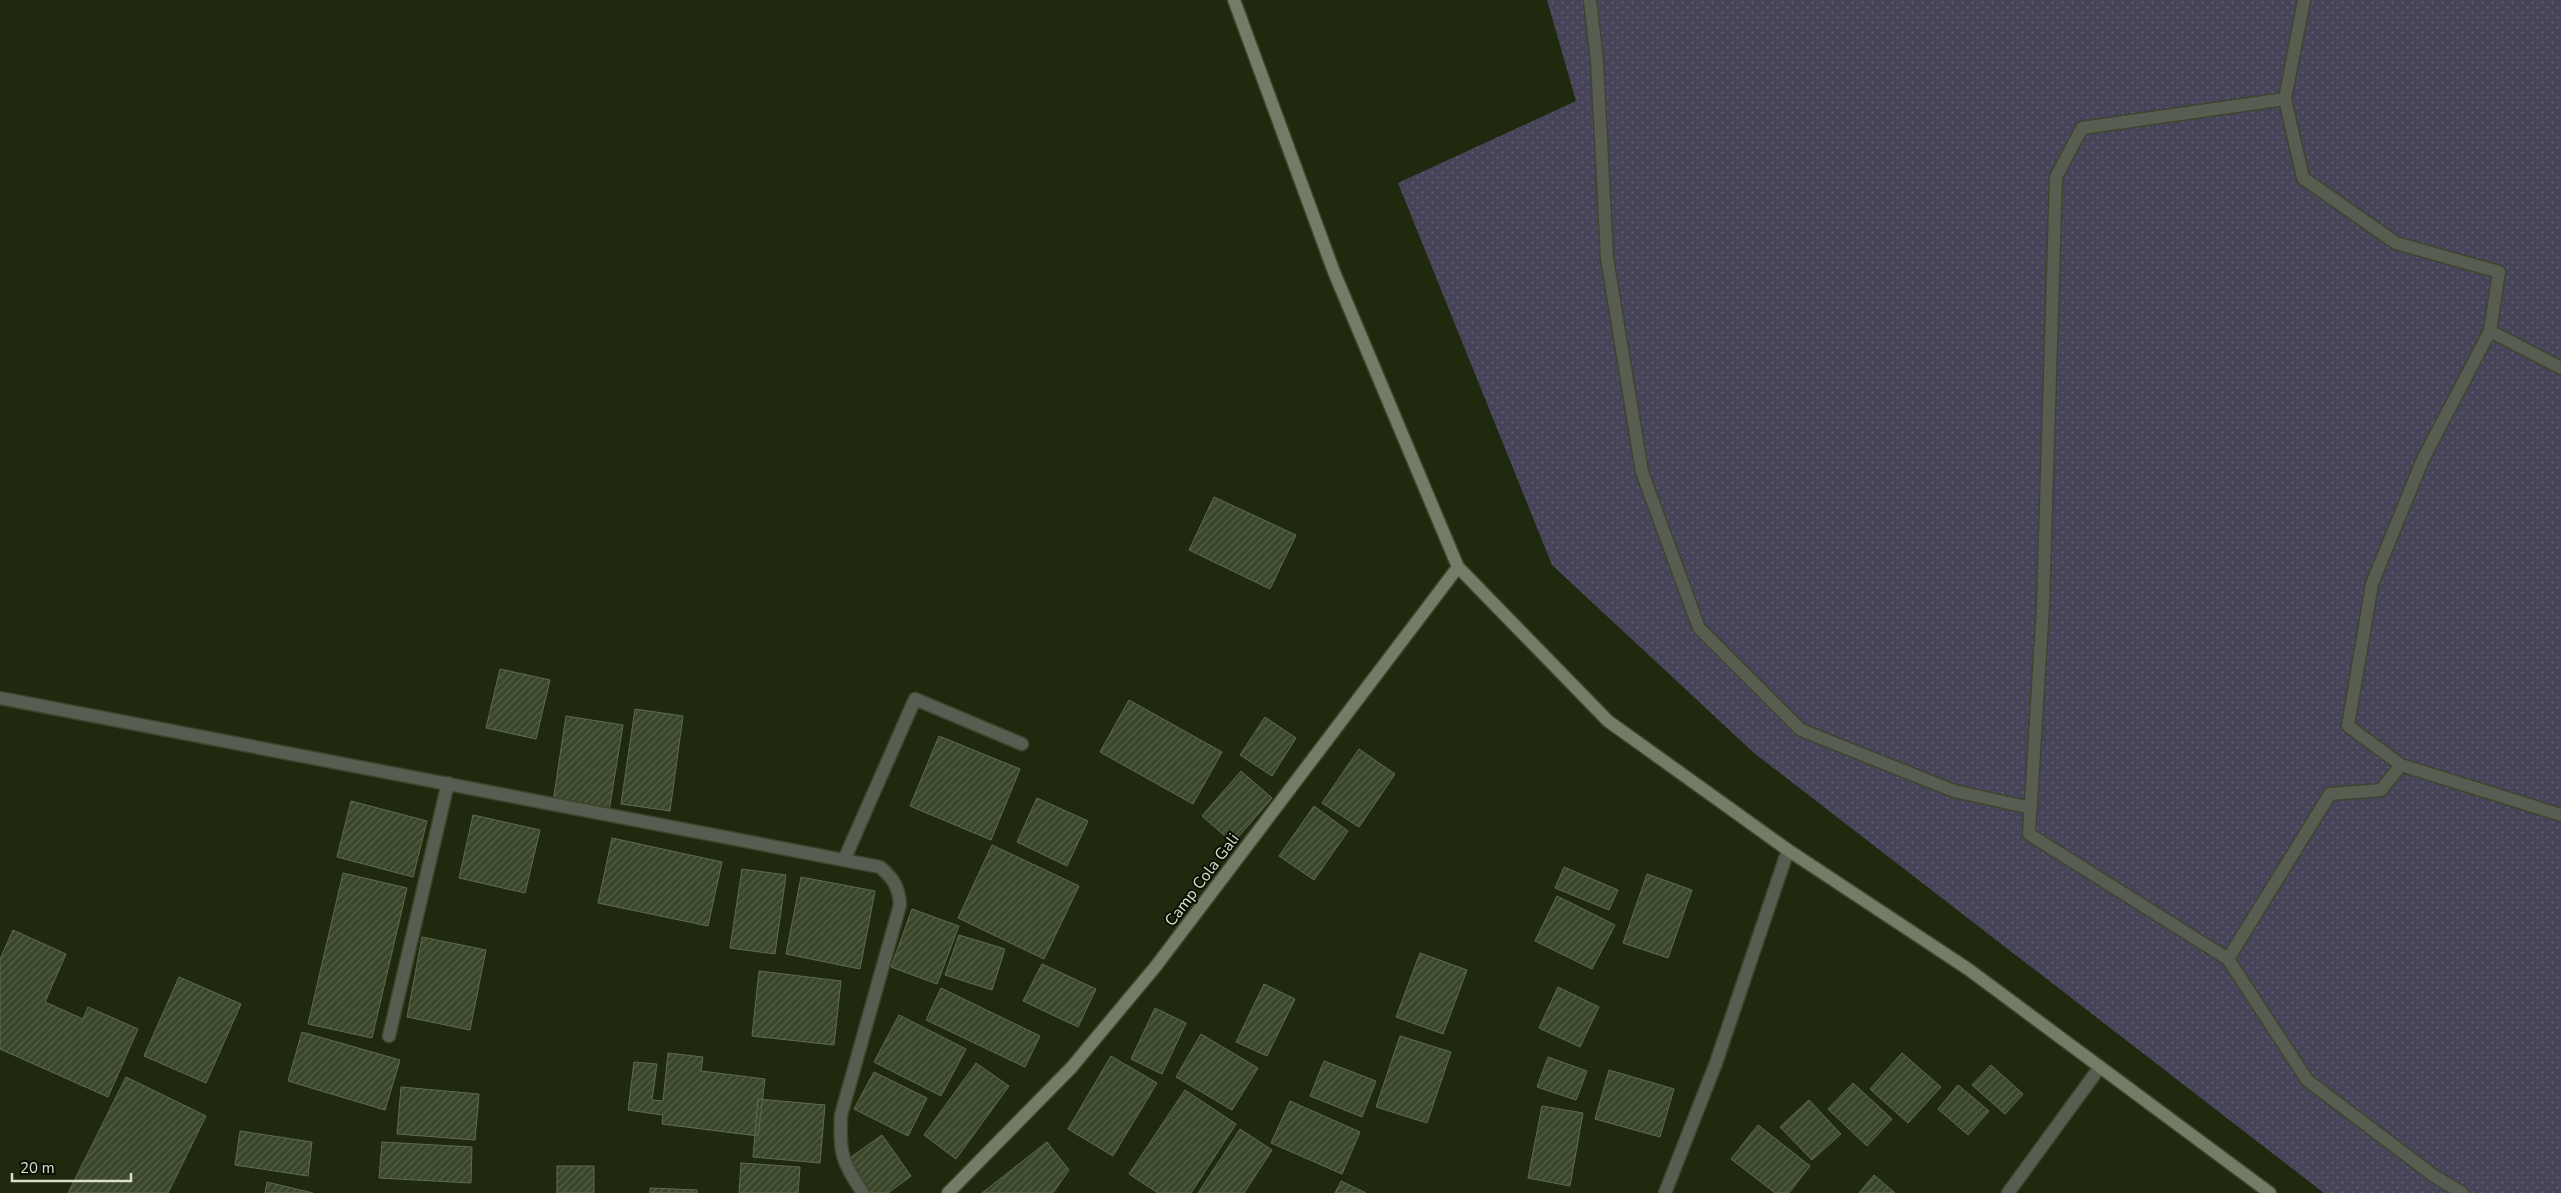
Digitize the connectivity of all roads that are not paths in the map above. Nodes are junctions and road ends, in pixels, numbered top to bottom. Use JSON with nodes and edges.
{"nodes":[{"id":1,"x":1234,"y":0,"type":"edge"},
{"id":2,"x":1590,"y":0,"type":"edge"},
{"id":3,"x":2304,"y":0,"type":"edge"},
{"id":4,"x":2285,"y":99,"type":"junction"},
{"id":5,"x":2490,"y":331,"type":"junction"},
{"id":6,"x":2561,"y":368,"type":"edge"},
{"id":7,"x":1458,"y":567,"type":"junction"},
{"id":8,"x":0,"y":698,"type":"edge"},
{"id":9,"x":1022,"y":744,"type":"dead end"},
{"id":10,"x":2401,"y":765,"type":"junction"},
{"id":11,"x":448,"y":784,"type":"junction"},
{"id":12,"x":2031,"y":808,"type":"junction"},
{"id":13,"x":2561,"y":815,"type":"edge"},
{"id":14,"x":1788,"y":850,"type":"junction"},
{"id":15,"x":844,"y":860,"type":"junction"},
{"id":16,"x":2228,"y":959,"type":"junction"},
{"id":17,"x":389,"y":1036,"type":"dead end"},
{"id":18,"x":2100,"y":1067,"type":"junction"},
{"id":19,"x":863,"y":1193,"type":"edge"},
{"id":20,"x":948,"y":1193,"type":"edge"},
{"id":21,"x":1666,"y":1193,"type":"edge"},
{"id":22,"x":2008,"y":1193,"type":"edge"},
{"id":23,"x":2270,"y":1193,"type":"edge"},
{"id":24,"x":2462,"y":1193,"type":"edge"}],
"edges":[{"from":1,"to":7,"type":"street"},
{"from":2,"to":12,"type":"street"},
{"from":3,"to":4,"type":"street"},
{"from":4,"to":5,"type":"street"},
{"from":4,"to":12,"type":"street"},
{"from":5,"to":6,"type":"street"},
{"from":5,"to":10,"type":"street"},
{"from":7,"to":14,"type":"street"},
{"from":7,"to":20,"type":"street","name":"Camp Cola Gali"},
{"from":8,"to":11,"type":"street"},
{"from":9,"to":15,"type":"street"},
{"from":10,"to":13,"type":"street"},
{"from":10,"to":16,"type":"street"},
{"from":11,"to":15,"type":"street"},
{"from":11,"to":17,"type":"street"},
{"from":12,"to":16,"type":"street"},
{"from":14,"to":18,"type":"street"},
{"from":14,"to":21,"type":"street"},
{"from":15,"to":19,"type":"street"},
{"from":16,"to":24,"type":"street"},
{"from":18,"to":22,"type":"street"},
{"from":18,"to":23,"type":"street"}]}
